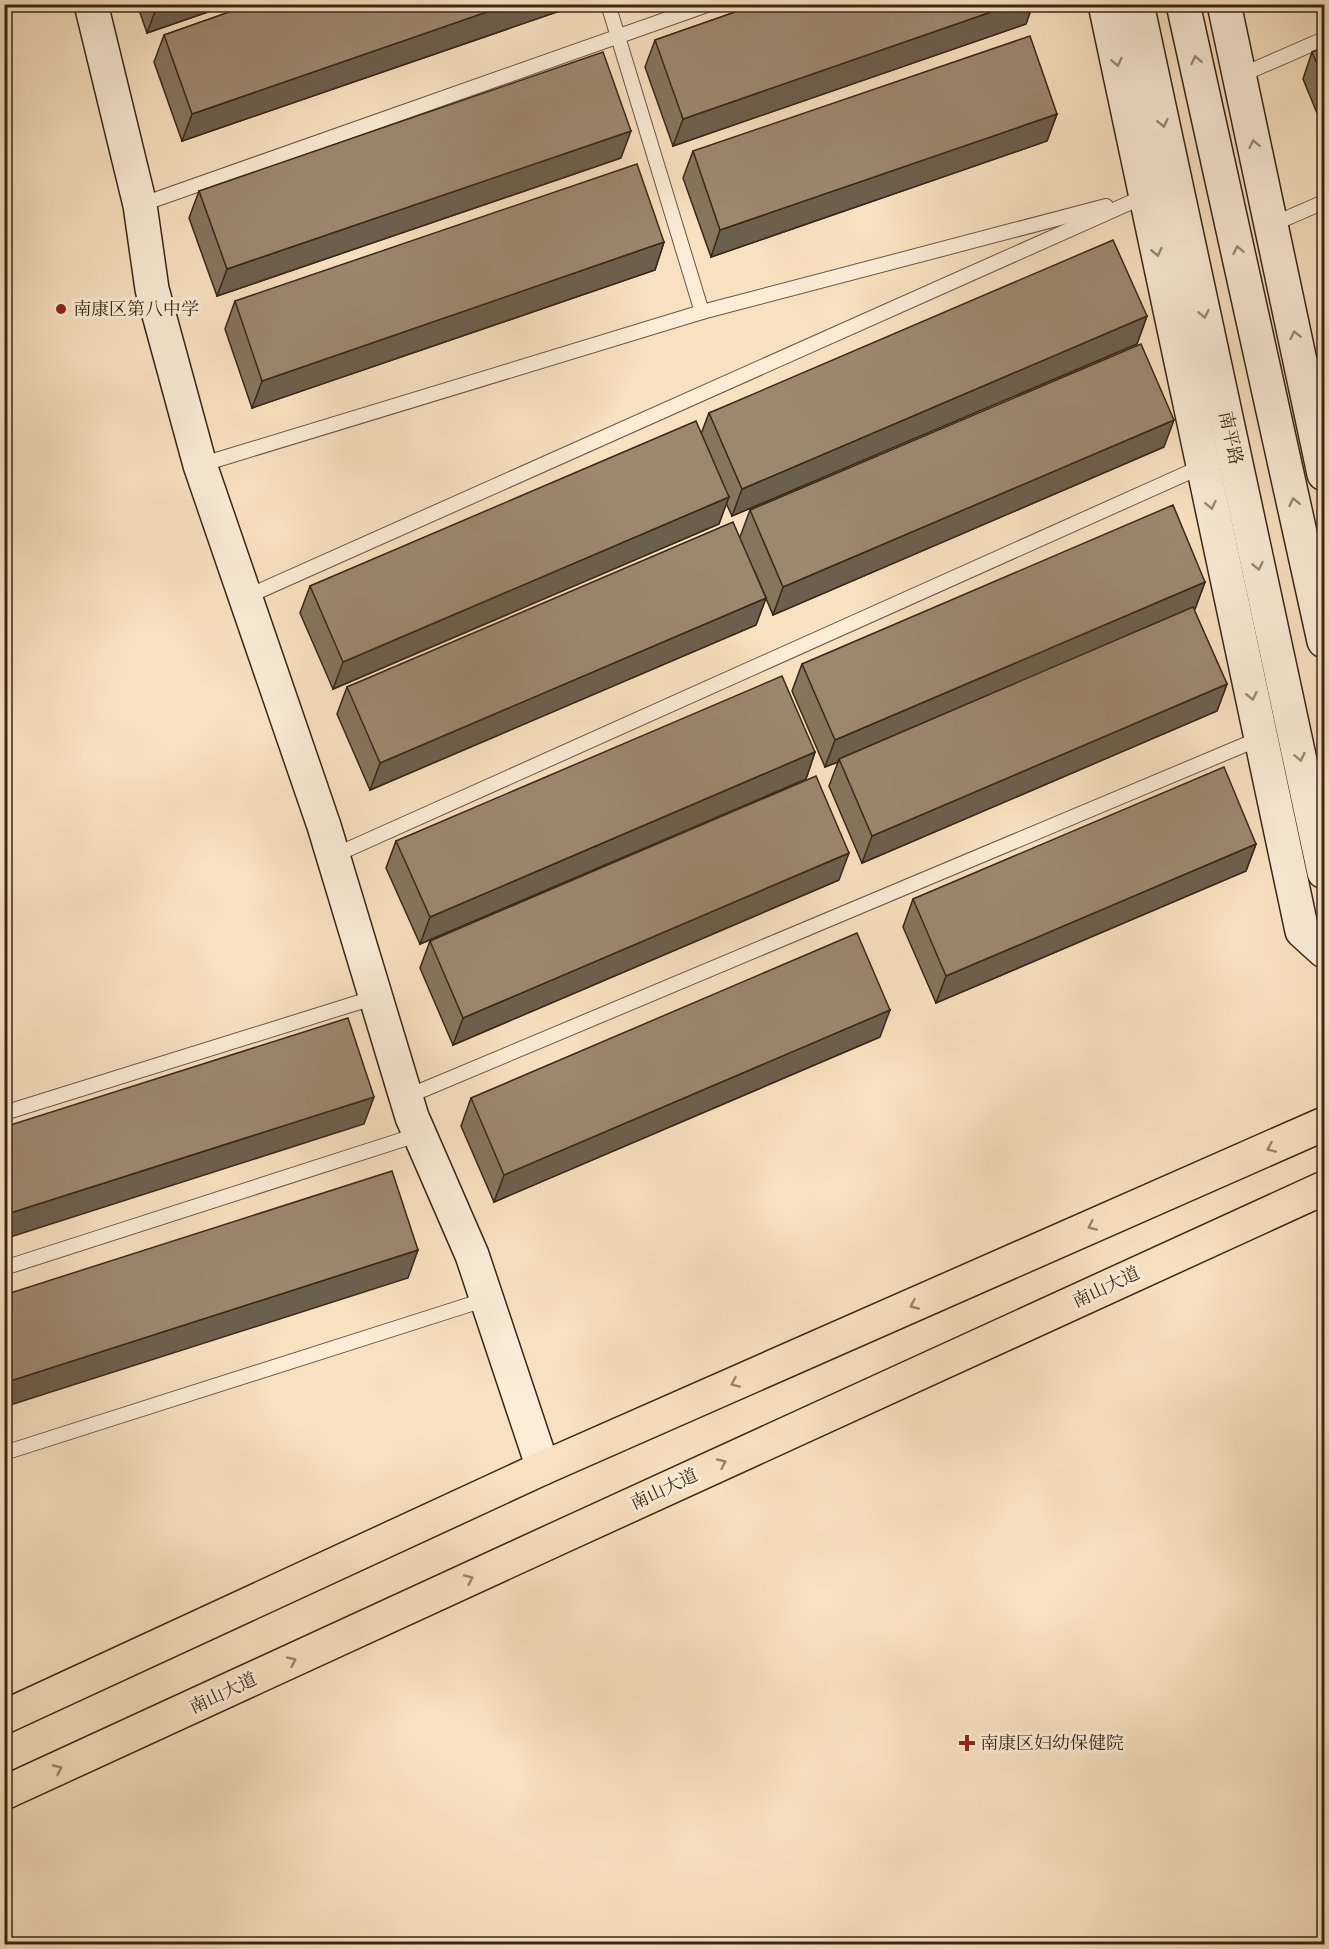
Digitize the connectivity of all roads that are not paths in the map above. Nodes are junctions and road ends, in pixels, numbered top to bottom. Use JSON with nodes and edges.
{"nodes":[{"id":1,"x":91,"y":4,"type":"edge"},
{"id":2,"x":608,"y":4,"type":"edge"},
{"id":3,"x":710,"y":4,"type":"edge"},
{"id":4,"x":1105,"y":4,"type":"edge"},
{"id":5,"x":1137,"y":4,"type":"edge"},
{"id":6,"x":1183,"y":4,"type":"edge"},
{"id":7,"x":1224,"y":4,"type":"edge"},
{"id":8,"x":619,"y":37,"type":"junction"},
{"id":9,"x":1324,"y":39,"type":"edge"},
{"id":10,"x":1239,"y":76,"type":"junction"},
{"id":11,"x":1145,"y":196,"type":"junction"},
{"id":12,"x":1324,"y":202,"type":"edge"},
{"id":13,"x":140,"y":205,"type":"junction"},
{"id":14,"x":1271,"y":225,"type":"junction"},
{"id":15,"x":702,"y":312,"type":"junction"},
{"id":16,"x":1314,"y":367,"type":"edge"},
{"id":17,"x":200,"y":465,"type":"junction"},
{"id":18,"x":1203,"y":466,"type":"junction"},
{"id":19,"x":1324,"y":474,"type":"edge"},
{"id":20,"x":245,"y":598,"type":"junction"},
{"id":21,"x":1324,"y":641,"type":"edge"},
{"id":22,"x":1261,"y":738,"type":"junction"},
{"id":23,"x":333,"y":856,"type":"junction"},
{"id":24,"x":1324,"y":872,"type":"edge"},
{"id":25,"x":1324,"y":951,"type":"edge"},
{"id":26,"x":376,"y":997,"type":"junction"},
{"id":27,"x":406,"y":1097,"type":"junction"},
{"id":28,"x":4,"y":1113,"type":"edge"},
{"id":29,"x":1324,"y":1124,"type":"edge"},
{"id":30,"x":420,"y":1134,"type":"junction"},
{"id":31,"x":1324,"y":1188,"type":"edge"},
{"id":32,"x":4,"y":1268,"type":"edge"},
{"id":33,"x":487,"y":1299,"type":"junction"},
{"id":34,"x":4,"y":1453,"type":"edge"},
{"id":35,"x":543,"y":1468,"type":"junction"},
{"id":36,"x":4,"y":1717,"type":"edge"},
{"id":37,"x":4,"y":1793,"type":"edge"}],
"edges":[{"from":1,"to":13,"type":"street"},
{"from":2,"to":8,"type":"lane"},
{"from":3,"to":8,"type":"lane"},
{"from":4,"to":11,"type":"street","one_way":true},
{"from":5,"to":24,"type":"street","name":"南平路","one_way":true},
{"from":21,"to":6,"type":"street","one_way":true},
{"from":7,"to":10,"type":"street"},
{"from":8,"to":13,"type":"lane"},
{"from":8,"to":15,"type":"lane"},
{"from":9,"to":10,"type":"lane"},
{"from":14,"to":10,"type":"street","one_way":true},
{"from":11,"to":15,"type":"lane"},
{"from":11,"to":18,"type":"street","one_way":true},
{"from":11,"to":20,"type":"lane"},
{"from":12,"to":14,"type":"lane"},
{"from":13,"to":17,"type":"street"},
{"from":16,"to":14,"type":"street","one_way":true},
{"from":15,"to":17,"type":"lane"},
{"from":16,"to":19,"type":"street"},
{"from":17,"to":20,"type":"street"},
{"from":18,"to":22,"type":"street","one_way":true},
{"from":18,"to":23,"type":"lane"},
{"from":20,"to":23,"type":"street"},
{"from":22,"to":25,"type":"street"},
{"from":22,"to":27,"type":"lane"},
{"from":23,"to":26,"type":"street"},
{"from":26,"to":27,"type":"street"},
{"from":26,"to":28,"type":"lane"},
{"from":27,"to":30,"type":"street"},
{"from":29,"to":35,"type":"main road","one_way":true},
{"from":30,"to":32,"type":"lane"},
{"from":30,"to":33,"type":"street"},
{"from":37,"to":31,"type":"main road","name":"南山大道","one_way":true},
{"from":33,"to":34,"type":"lane"},
{"from":33,"to":35,"type":"street"},
{"from":35,"to":36,"type":"main road"}]}
